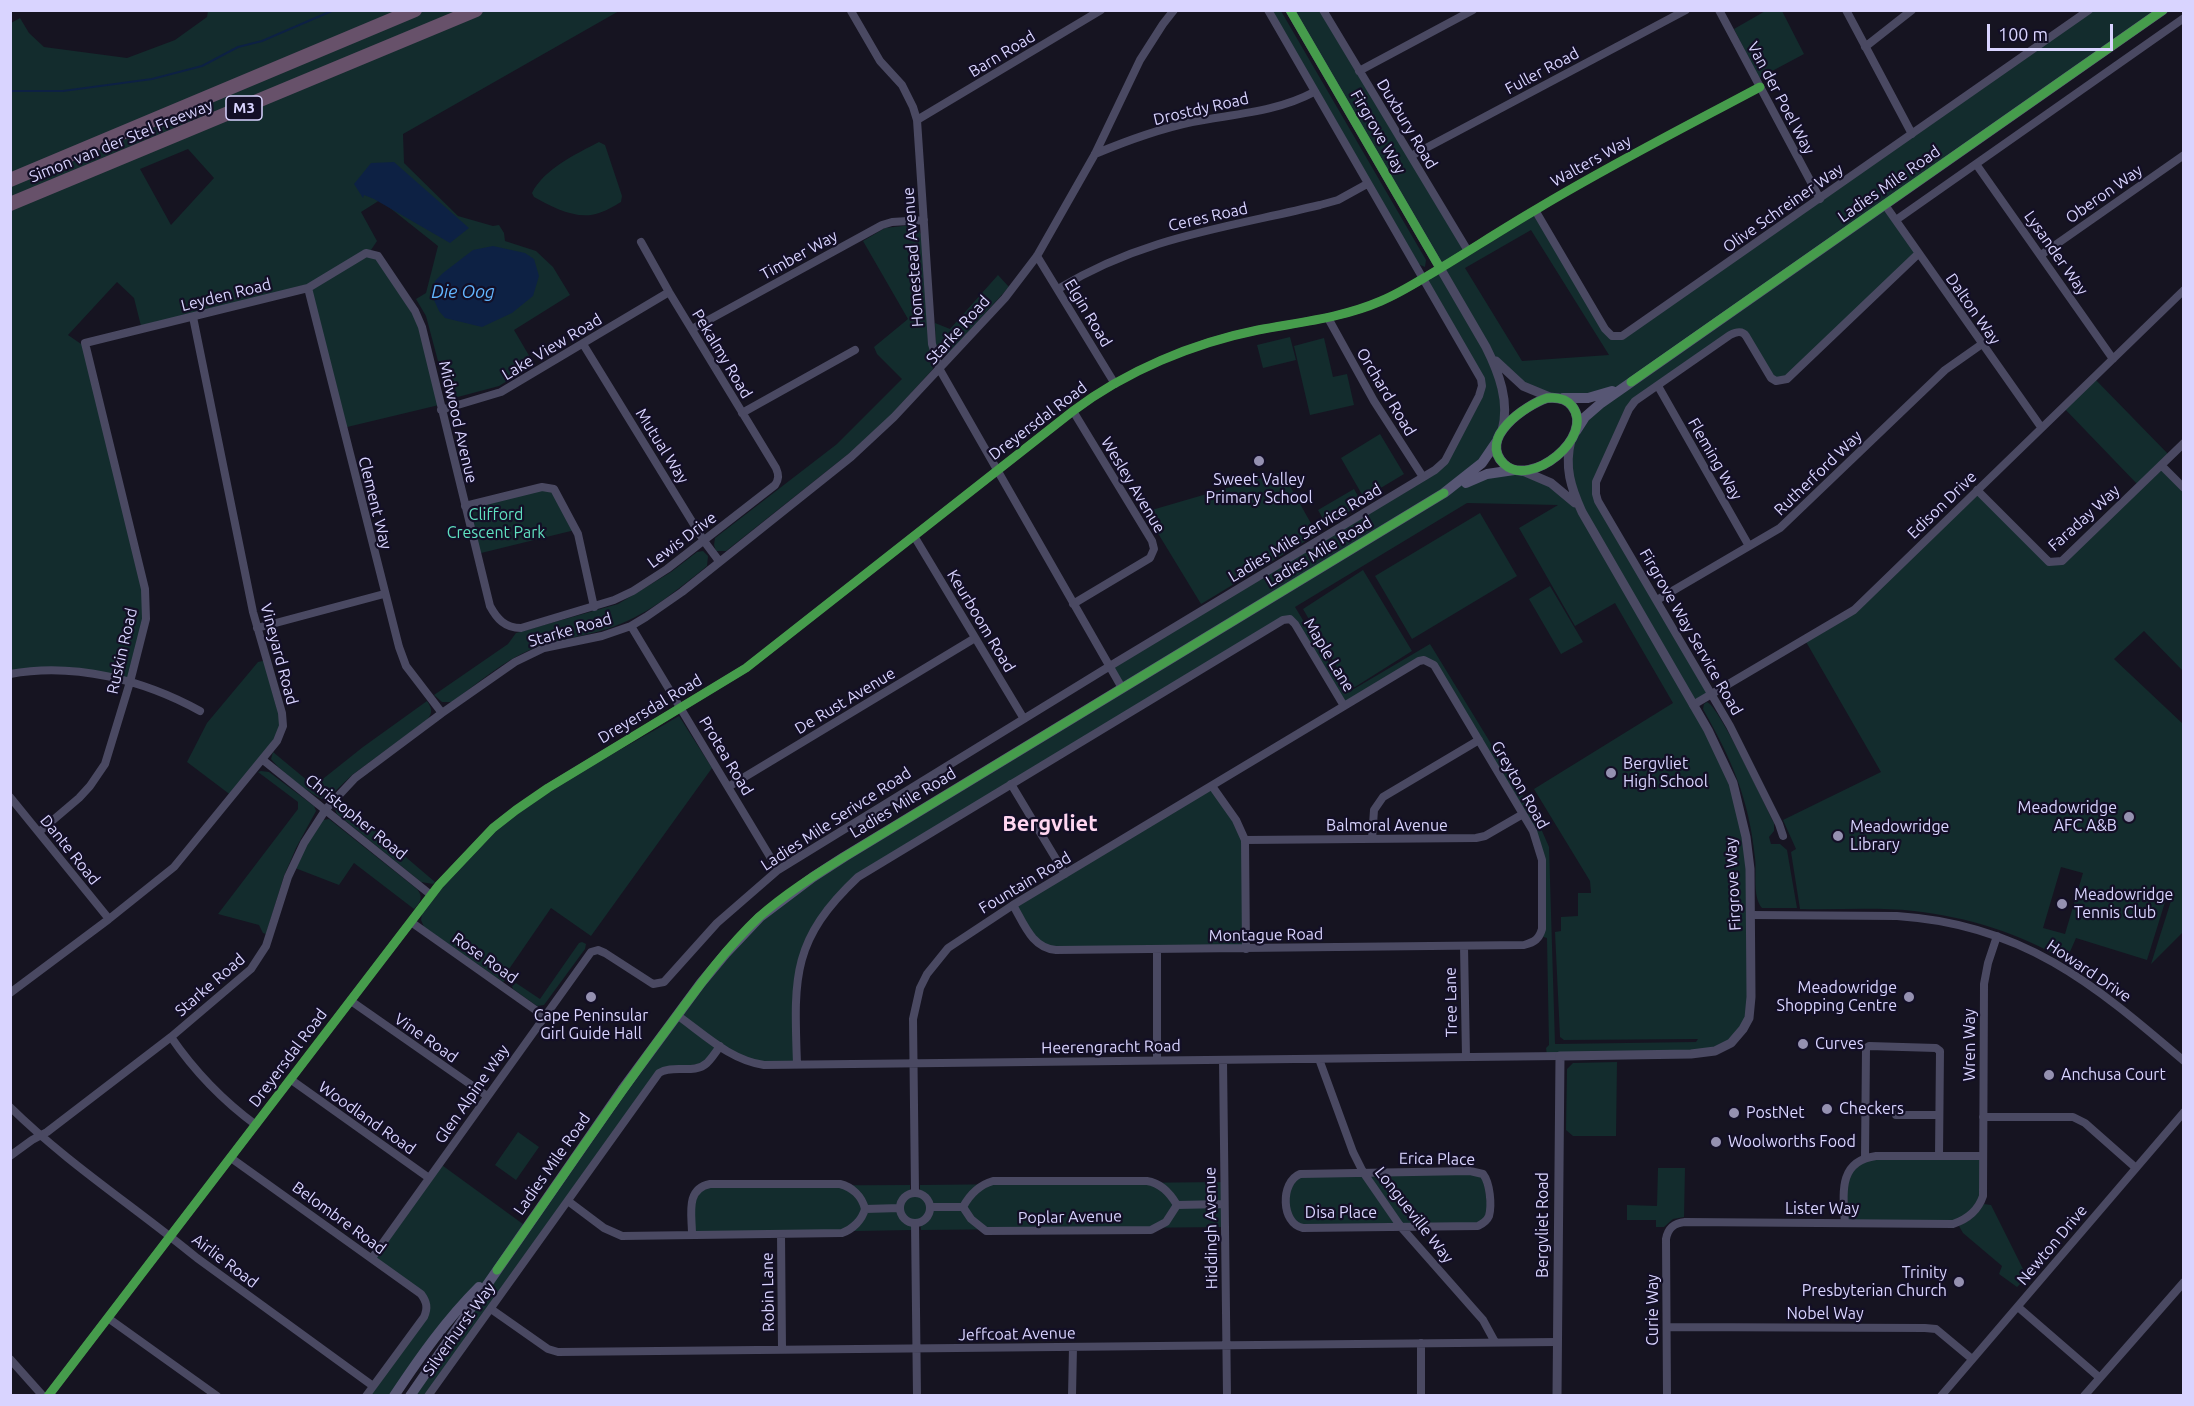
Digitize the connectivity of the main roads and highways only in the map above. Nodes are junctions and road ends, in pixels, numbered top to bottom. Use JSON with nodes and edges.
{"nodes":[{"id":1,"x":415,"y":10,"type":"edge"},
{"id":2,"x":476,"y":10,"type":"edge"},
{"id":3,"x":2163,"y":10,"type":"edge"},
{"id":4,"x":10,"y":180,"type":"edge"},
{"id":5,"x":10,"y":204,"type":"edge"},
{"id":6,"x":1631,"y":382,"type":"junction"},
{"id":7,"x":1554,"y":398,"type":"junction"},
{"id":8,"x":1574,"y":435,"type":"junction"},
{"id":9,"x":1500,"y":436,"type":"junction"},
{"id":10,"x":1519,"y":471,"type":"junction"},
{"id":11,"x":1444,"y":493,"type":"junction"},
{"id":12,"x":497,"y":1270,"type":"junction"},
{"id":13,"x":394,"y":1395,"type":"edge"},
{"id":14,"x":410,"y":1395,"type":"edge"}],
"edges":[{"from":1,"to":4,"type":"highway","name":"Simon van der Stel Freeway","number":"M3"},
{"from":2,"to":5,"type":"highway","name":"Simon van der Stel Freeway","number":"M3"},
{"from":3,"to":6,"type":"main road","name":"Ladies Mile Road"},
{"from":6,"to":7,"type":"main road","name":"Ladies Mile Road"},
{"from":6,"to":8,"type":"main road","name":"Ladies Mile Road"},
{"from":7,"to":8,"type":"main road"},
{"from":7,"to":9,"type":"main road"},
{"from":8,"to":10,"type":"main road"},
{"from":9,"to":10,"type":"main road"},
{"from":9,"to":11,"type":"main road","name":"Ladies Mile Road"},
{"from":10,"to":11,"type":"main road","name":"Ladies Mile Road"},
{"from":11,"to":12,"type":"main road","name":"Ladies Mile Road"},
{"from":12,"to":13,"type":"main road","name":"Ladies Mile Road"},
{"from":12,"to":14,"type":"main road","name":"Ladies Mile Road"}]}
